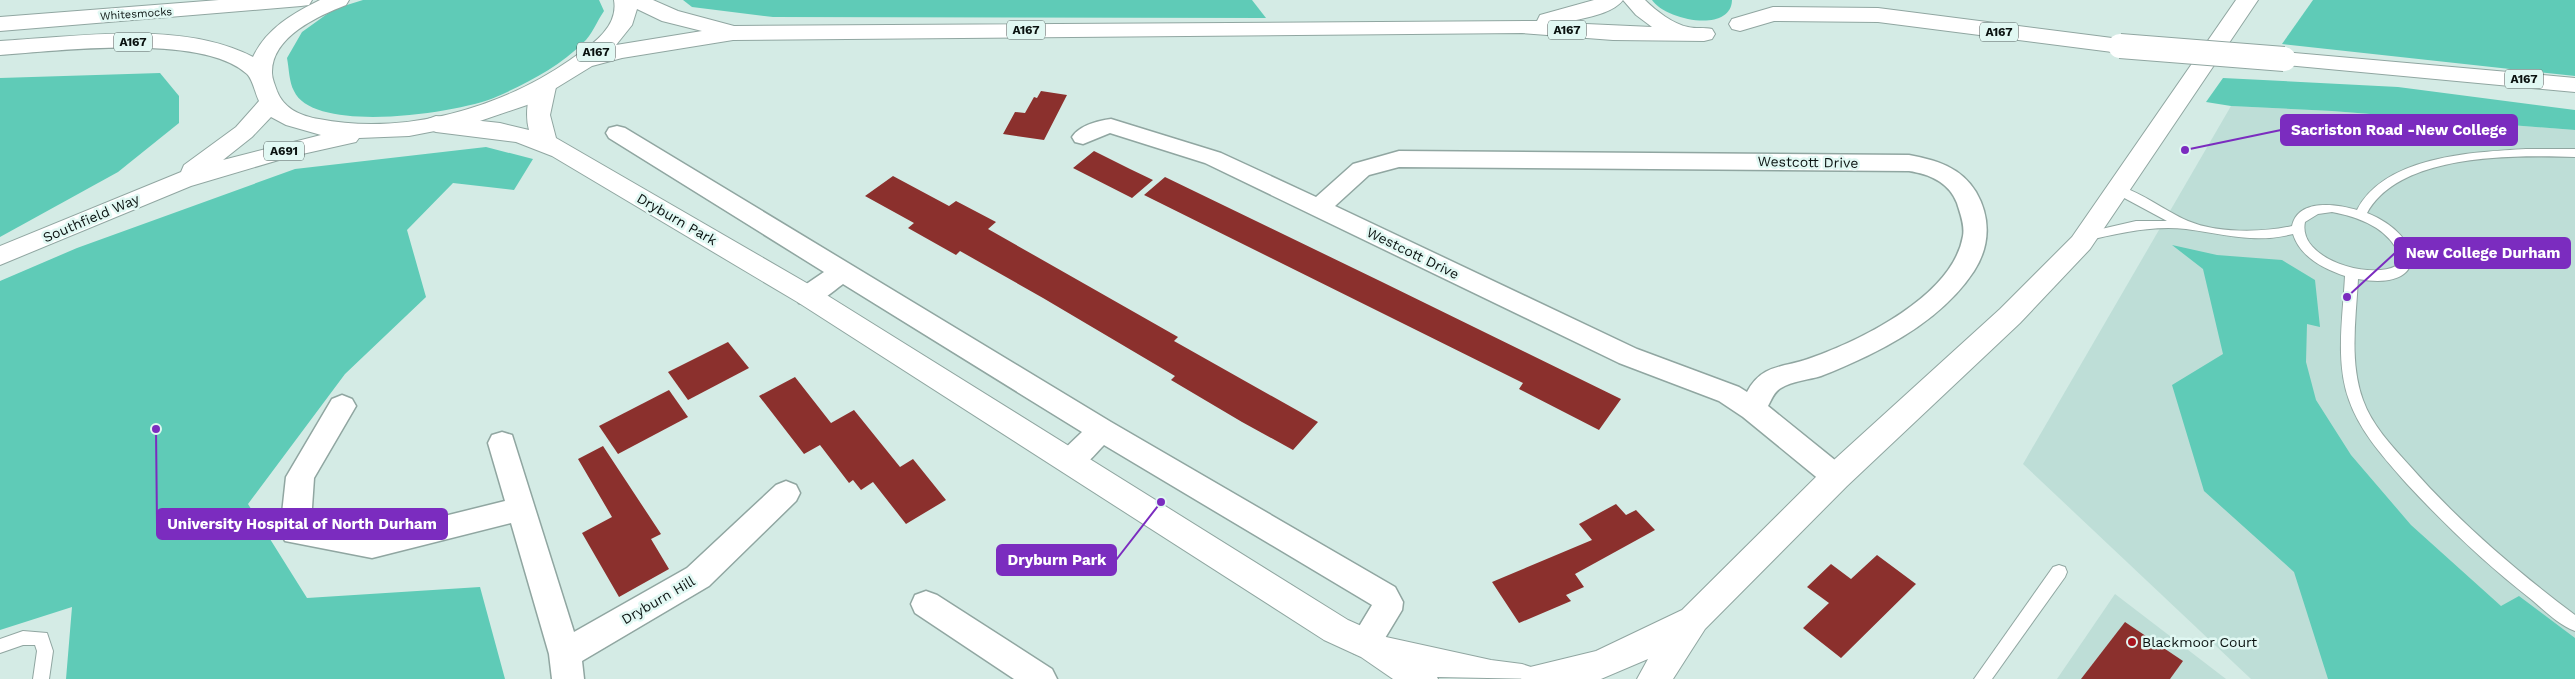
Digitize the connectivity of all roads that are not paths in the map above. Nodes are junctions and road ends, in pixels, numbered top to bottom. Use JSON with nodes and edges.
{"nodes":[{"id":1,"x":301,"y":0,"type":"edge"},
{"id":2,"x":338,"y":0,"type":"edge"},
{"id":3,"x":625,"y":0,"type":"edge"},
{"id":4,"x":636,"y":0,"type":"edge"},
{"id":5,"x":1612,"y":0,"type":"edge"},
{"id":6,"x":1634,"y":0,"type":"edge"},
{"id":7,"x":1753,"y":0,"type":"edge"},
{"id":8,"x":1829,"y":0,"type":"edge"},
{"id":9,"x":2247,"y":0,"type":"edge"},
{"id":10,"x":1878,"y":15,"type":"junction"},
{"id":11,"x":0,"y":24,"type":"edge"},
{"id":12,"x":1740,"y":24,"type":"junction"},
{"id":13,"x":1522,"y":26,"type":"junction"},
{"id":14,"x":733,"y":33,"type":"junction"},
{"id":15,"x":1704,"y":34,"type":"junction"},
{"id":16,"x":0,"y":48,"type":"edge"},
{"id":17,"x":583,"y":61,"type":"junction"},
{"id":18,"x":260,"y":73,"type":"junction"},
{"id":19,"x":2575,"y":85,"type":"edge"},
{"id":20,"x":544,"y":87,"type":"junction"},
{"id":21,"x":270,"y":104,"type":"junction"},
{"id":22,"x":436,"y":124,"type":"junction"},
{"id":23,"x":387,"y":129,"type":"junction"},
{"id":24,"x":617,"y":133,"type":"dead end"},
{"id":25,"x":1083,"y":138,"type":"dead end"},
{"id":26,"x":546,"y":142,"type":"junction"},
{"id":27,"x":2575,"y":153,"type":"edge"},
{"id":28,"x":182,"y":180,"type":"junction"},
{"id":29,"x":2118,"y":190,"type":"junction"},
{"id":30,"x":1319,"y":208,"type":"junction"},
{"id":31,"x":2360,"y":215,"type":"junction"},
{"id":32,"x":2186,"y":225,"type":"junction"},
{"id":33,"x":2297,"y":229,"type":"junction"},
{"id":34,"x":2084,"y":237,"type":"junction"},
{"id":35,"x":0,"y":256,"type":"edge"},
{"id":36,"x":843,"y":271,"type":"junction"},
{"id":37,"x":2352,"y":273,"type":"junction"},
{"id":38,"x":808,"y":296,"type":"junction"},
{"id":39,"x":342,"y":406,"type":"dead end"},
{"id":40,"x":1753,"y":409,"type":"junction"},
{"id":41,"x":1101,"y":430,"type":"junction"},
{"id":42,"x":502,"y":443,"type":"dead end"},
{"id":43,"x":1070,"y":462,"type":"junction"},
{"id":44,"x":1836,"y":477,"type":"junction"},
{"id":45,"x":786,"y":493,"type":"dead end"},
{"id":46,"x":521,"y":509,"type":"junction"},
{"id":47,"x":2059,"y":572,"type":"dead end"},
{"id":48,"x":926,"y":604,"type":"dead end"},
{"id":49,"x":1694,"y":619,"type":"junction"},
{"id":50,"x":2575,"y":624,"type":"edge"},
{"id":51,"x":1369,"y":645,"type":"junction"},
{"id":52,"x":0,"y":646,"type":"edge"},
{"id":53,"x":567,"y":667,"type":"edge"},
{"id":54,"x":42,"y":679,"type":"edge"},
{"id":55,"x":1041,"y":679,"type":"edge"},
{"id":56,"x":1420,"y":679,"type":"edge"},
{"id":57,"x":1538,"y":679,"type":"edge"},
{"id":58,"x":1654,"y":679,"type":"edge"},
{"id":59,"x":1982,"y":679,"type":"edge"}],
"edges":[{"from":1,"to":11,"type":"main road","name":"Whitesmocks","number":"A167"},
{"from":2,"to":18,"type":"main road"},
{"from":3,"to":17,"type":"main road","number":"A167"},
{"from":4,"to":14,"type":"main road","number":"A167"},
{"from":5,"to":13,"type":"main road","number":"A167"},
{"from":6,"to":15,"type":"main road"},
{"from":7,"to":12,"type":"main road"},
{"from":8,"to":10,"type":"main road","number":"A167"},
{"from":9,"to":29,"type":"main road"},
{"from":10,"to":12,"type":"main road","number":"A167"},
{"from":10,"to":19,"type":"main road","number":"A167","bridge":true},
{"from":12,"to":15,"type":"main road"},
{"from":13,"to":14,"type":"main road","number":"A167"},
{"from":13,"to":15,"type":"main road","number":"A167"},
{"from":14,"to":17,"type":"main road","number":"A167"},
{"from":16,"to":18,"type":"main road","name":"Whitesmocks","number":"A167"},
{"from":17,"to":20,"type":"main road","number":"A167"},
{"from":18,"to":21,"type":"main road"},
{"from":20,"to":22,"type":"main road","number":"A167"},
{"from":20,"to":26,"type":"main road"},
{"from":21,"to":23,"type":"main road","number":"A167"},
{"from":21,"to":28,"type":"main road","name":"Southfield Way","number":"A691"},
{"from":22,"to":23,"type":"main road","number":"A167"},
{"from":22,"to":26,"type":"main road","name":"Dryburn Park"},
{"from":23,"to":28,"type":"main road","name":"Southfield Way","number":"A691"},
{"from":24,"to":36,"type":"street"},
{"from":25,"to":30,"type":"street","name":"Westcott Drive"},
{"from":26,"to":38,"type":"main road","name":"Dryburn Park"},
{"from":27,"to":31,"type":"lane"},
{"from":28,"to":35,"type":"main road","name":"Southfield Way","number":"A691"},
{"from":29,"to":32,"type":"lane"},
{"from":29,"to":34,"type":"main road"},
{"from":30,"to":40,"type":"street","name":"Westcott Drive"},
{"from":30,"to":40,"type":"street","name":"Westcott Drive"},
{"from":31,"to":33,"type":"lane"},
{"from":31,"to":37,"type":"lane"},
{"from":32,"to":33,"type":"lane"},
{"from":32,"to":34,"type":"lane"},
{"from":33,"to":37,"type":"lane"},
{"from":34,"to":44,"type":"main road"},
{"from":36,"to":38,"type":"street"},
{"from":36,"to":41,"type":"street"},
{"from":37,"to":50,"type":"lane"},
{"from":38,"to":43,"type":"main road","name":"Dryburn Park"},
{"from":39,"to":46,"type":"street"},
{"from":40,"to":44,"type":"street","name":"Westcott Drive"},
{"from":41,"to":43,"type":"street"},
{"from":41,"to":51,"type":"street"},
{"from":42,"to":46,"type":"street","name":"Dryburn Hill"},
{"from":43,"to":51,"type":"main road","name":"Dryburn Park"},
{"from":44,"to":49,"type":"main road"},
{"from":45,"to":53,"type":"street","name":"Dryburn Hill"},
{"from":46,"to":53,"type":"street","name":"Dryburn Hill"},
{"from":47,"to":59,"type":"lane"},
{"from":48,"to":55,"type":"street"},
{"from":49,"to":57,"type":"main road","name":"Dryburn Park"},
{"from":49,"to":58,"type":"main road"},
{"from":51,"to":56,"type":"main road","name":"Dryburn Park"},
{"from":51,"to":57,"type":"main road","name":"Dryburn Park"},
{"from":52,"to":54,"type":"lane"}]}
